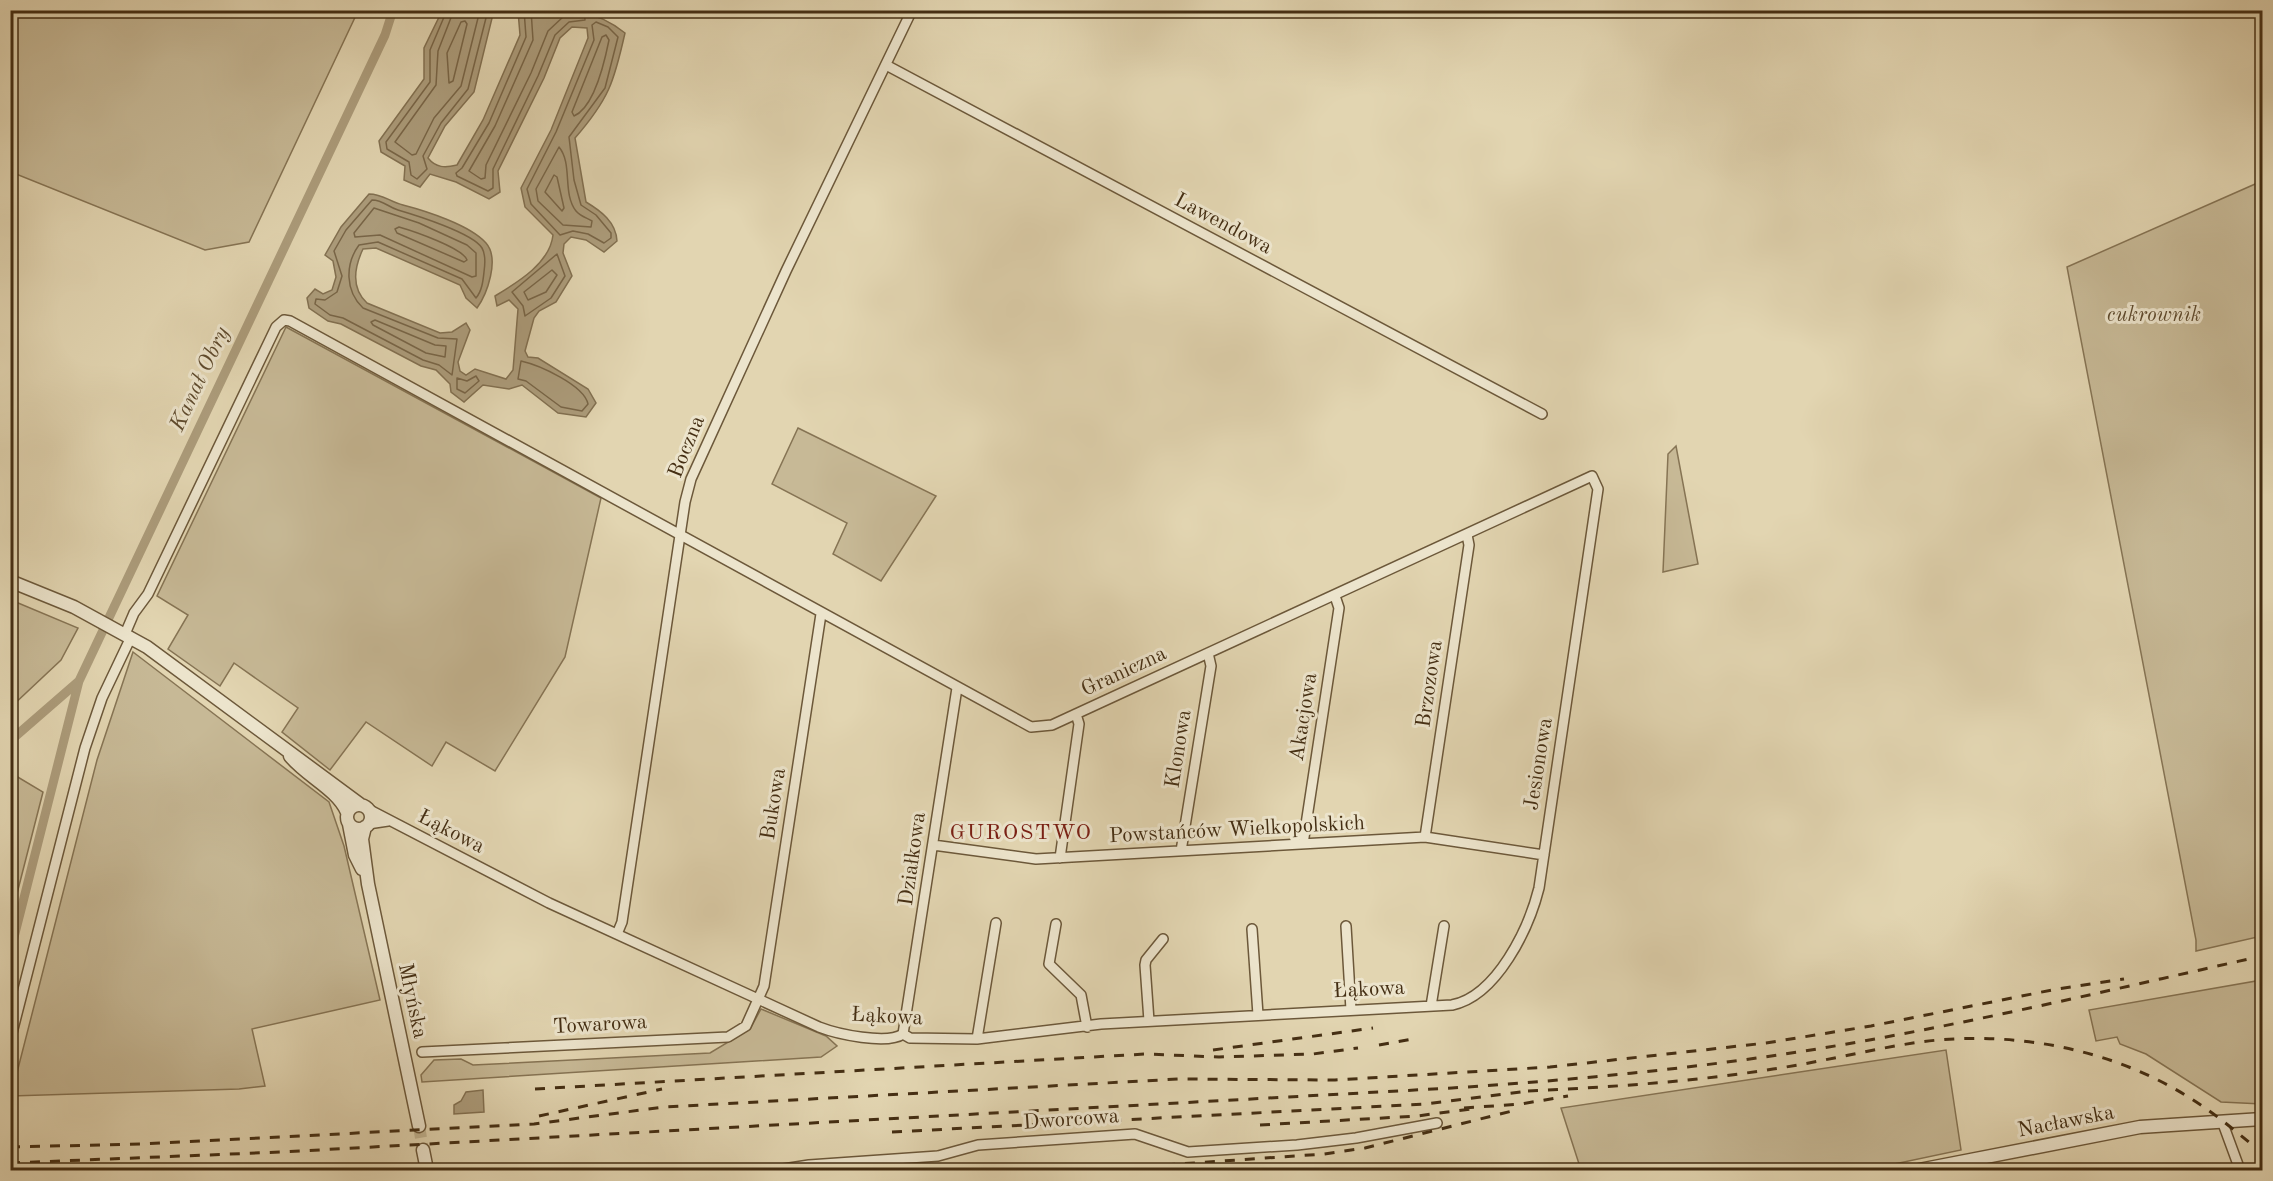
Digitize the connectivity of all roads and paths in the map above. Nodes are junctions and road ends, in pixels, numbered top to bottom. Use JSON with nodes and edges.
{"nodes":[{"id":1,"x":912,"y":10,"type":"edge"},
{"id":2,"x":886,"y":65,"type":"junction"},
{"id":3,"x":1542,"y":414,"type":"dead end"},
{"id":4,"x":1592,"y":476,"type":"joint"},
{"id":5,"x":1467,"y":535,"type":"junction"},
{"id":6,"x":680,"y":536,"type":"junction"},
{"id":7,"x":10,"y":581,"type":"edge"},
{"id":8,"x":1335,"y":596,"type":"junction"},
{"id":9,"x":821,"y":614,"type":"junction"},
{"id":10,"x":126,"y":634,"type":"junction"},
{"id":11,"x":1208,"y":654,"type":"junction"},
{"id":12,"x":957,"y":688,"type":"junction"},
{"id":13,"x":1076,"y":714,"type":"junction"},
{"id":14,"x":281,"y":746,"type":"junction"},
{"id":15,"x":364,"y":807,"type":"junction"},
{"id":16,"x":348,"y":818,"type":"junction"},
{"id":17,"x":388,"y":821,"type":"junction"},
{"id":18,"x":366,"y":826,"type":"junction"},
{"id":19,"x":1425,"y":837,"type":"junction"},
{"id":20,"x":1303,"y":844,"type":"junction"},
{"id":21,"x":933,"y":845,"type":"junction"},
{"id":22,"x":1181,"y":851,"type":"junction"},
{"id":23,"x":1544,"y":855,"type":"junction"},
{"id":24,"x":1060,"y":858,"type":"junction"},
{"id":25,"x":369,"y":884,"type":"junction"},
{"id":26,"x":996,"y":923,"type":"dead end"},
{"id":27,"x":1056,"y":924,"type":"dead end"},
{"id":28,"x":1346,"y":926,"type":"dead end"},
{"id":29,"x":1444,"y":926,"type":"dead end"},
{"id":30,"x":1252,"y":929,"type":"dead end"},
{"id":31,"x":616,"y":934,"type":"junction"},
{"id":32,"x":1163,"y":939,"type":"dead end"},
{"id":33,"x":759,"y":999,"type":"junction"},
{"id":34,"x":1431,"y":1006,"type":"junction"},
{"id":35,"x":1352,"y":1010,"type":"junction"},
{"id":36,"x":1258,"y":1015,"type":"junction"},
{"id":37,"x":1149,"y":1021,"type":"junction"},
{"id":38,"x":1087,"y":1027,"type":"junction"},
{"id":39,"x":12,"y":1033,"type":"edge"},
{"id":40,"x":903,"y":1034,"type":"junction"},
{"id":41,"x":977,"y":1039,"type":"junction"},
{"id":42,"x":422,"y":1052,"type":"dead end"},
{"id":43,"x":2262,"y":1119,"type":"edge"},
{"id":44,"x":2222,"y":1121,"type":"junction"},
{"id":45,"x":1437,"y":1123,"type":"dead end"},
{"id":46,"x":419,"y":1126,"type":"tunnel mouth"},
{"id":47,"x":423,"y":1150,"type":"tunnel mouth"},
{"id":48,"x":427,"y":1170,"type":"edge"},
{"id":49,"x":777,"y":1170,"type":"edge"},
{"id":50,"x":1919,"y":1170,"type":"edge"},
{"id":51,"x":2240,"y":1170,"type":"edge"}],
"edges":[{"from":1,"to":2,"type":"street","name":"Boczna"},
{"from":2,"to":3,"type":"street","name":"Lawendowa"},
{"from":2,"to":6,"type":"street","name":"Boczna"},
{"from":4,"to":5,"type":"street","name":"Graniczna"},
{"from":4,"to":23,"type":"street","name":"Jesionowa"},
{"from":5,"to":8,"type":"street","name":"Graniczna"},
{"from":5,"to":19,"type":"street","name":"Brzozowa"},
{"from":6,"to":9,"type":"street","name":"Graniczna"},
{"from":6,"to":10,"type":"street","name":"Graniczna"},
{"from":6,"to":31,"type":"street","name":"Boczna"},
{"from":7,"to":10,"type":"street","name":"Łąkowa"},
{"from":8,"to":11,"type":"street","name":"Graniczna"},
{"from":8,"to":20,"type":"street","name":"Akacjowa"},
{"from":9,"to":12,"type":"street","name":"Graniczna"},
{"from":9,"to":33,"type":"street","name":"Bukowa"},
{"from":10,"to":14,"type":"street","name":"Łąkowa"},
{"from":10,"to":39,"type":"street"},
{"from":11,"to":13,"type":"street","name":"Graniczna"},
{"from":11,"to":22,"type":"street","name":"Klonowa"},
{"from":12,"to":13,"type":"street","name":"Graniczna"},
{"from":12,"to":21,"type":"street","name":"Działkowa"},
{"from":13,"to":24,"type":"street"},
{"from":14,"to":15,"type":"street","name":"Łąkowa"},
{"from":14,"to":16,"type":"street","name":"Łąkowa"},
{"from":15,"to":16,"type":"street"},
{"from":15,"to":17,"type":"street","name":"Łąkowa"},
{"from":15,"to":18,"type":"street"},
{"from":16,"to":18,"type":"street"},
{"from":16,"to":25,"type":"street","name":"Młyńska"},
{"from":17,"to":18,"type":"street","name":"Łąkowa"},
{"from":17,"to":31,"type":"street","name":"Łąkowa"},
{"from":18,"to":25,"type":"street","name":"Młyńska"},
{"from":19,"to":20,"type":"street","name":"Powstańców Wielkopolskich"},
{"from":19,"to":23,"type":"street","name":"Powstańców Wielkopolskich"},
{"from":20,"to":22,"type":"street","name":"Powstańców Wielkopolskich"},
{"from":21,"to":24,"type":"street","name":"Powstańców Wielkopolskich"},
{"from":21,"to":40,"type":"street","name":"Działkowa"},
{"from":22,"to":24,"type":"street","name":"Powstańców Wielkopolskich"},
{"from":23,"to":34,"type":"street","name":"Jesionowa"},
{"from":25,"to":46,"type":"street","name":"Młyńska"},
{"from":26,"to":41,"type":"street"},
{"from":27,"to":38,"type":"street"},
{"from":28,"to":35,"type":"street"},
{"from":29,"to":34,"type":"street"},
{"from":30,"to":36,"type":"street"},
{"from":31,"to":33,"type":"street","name":"Łąkowa"},
{"from":32,"to":37,"type":"street"},
{"from":33,"to":40,"type":"street","name":"Łąkowa"},
{"from":33,"to":42,"type":"street","name":"Towarowa"},
{"from":34,"to":35,"type":"street","name":"Łąkowa"},
{"from":35,"to":36,"type":"street","name":"Łąkowa"},
{"from":36,"to":37,"type":"street","name":"Łąkowa"},
{"from":37,"to":38,"type":"street","name":"Łąkowa"},
{"from":38,"to":41,"type":"street","name":"Łąkowa"},
{"from":40,"to":41,"type":"street","name":"Łąkowa"},
{"from":43,"to":44,"type":"street","name":"Nacławska"},
{"from":44,"to":50,"type":"street","name":"Nacławska"},
{"from":44,"to":51,"type":"street"},
{"from":45,"to":49,"type":"street","name":"Dworcowa"},
{"from":47,"to":48,"type":"street"}]}
